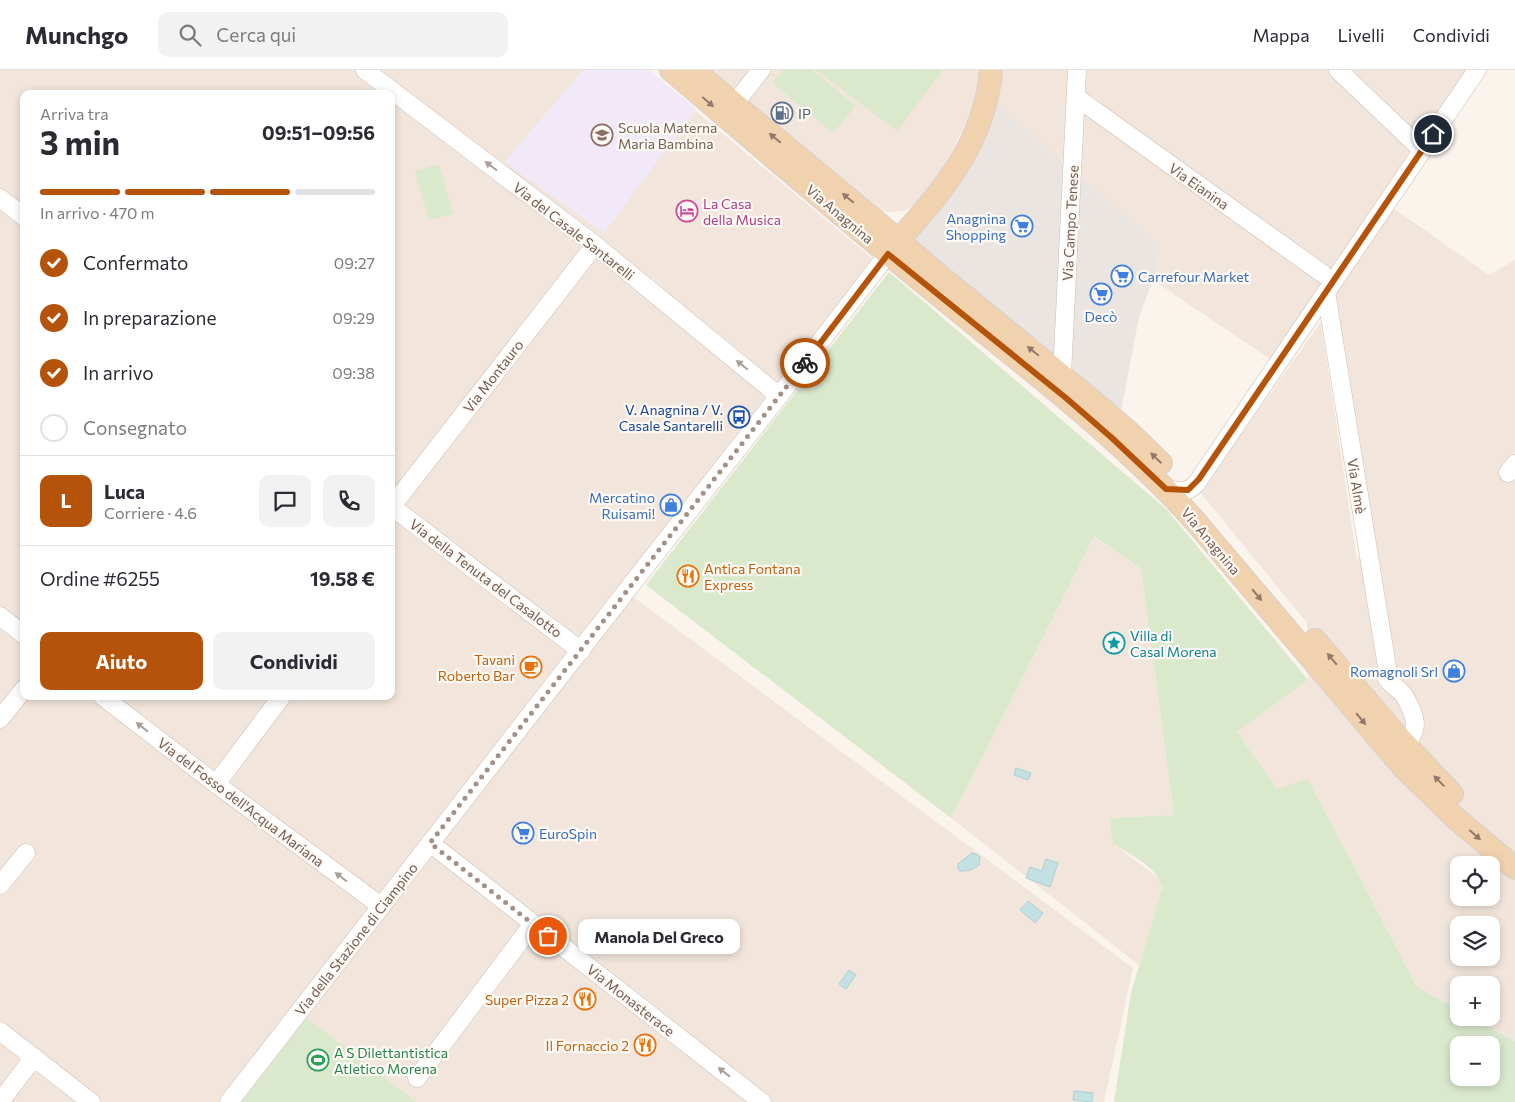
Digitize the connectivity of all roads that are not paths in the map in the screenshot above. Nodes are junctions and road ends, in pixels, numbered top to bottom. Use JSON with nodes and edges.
{"nodes":[{"id":1,"x":365,"y":70,"type":"edge"},
{"id":2,"x":671,"y":70,"type":"edge"},
{"id":3,"x":694,"y":70,"type":"edge"},
{"id":4,"x":761,"y":70,"type":"edge"},
{"id":5,"x":991,"y":70,"type":"edge"},
{"id":6,"x":1077,"y":70,"type":"edge"},
{"id":7,"x":1338,"y":70,"type":"edge"},
{"id":8,"x":1477,"y":70,"type":"edge"},
{"id":9,"x":391,"y":90,"type":"edge"},
{"id":10,"x":395,"y":93,"type":"edge"},
{"id":11,"x":1076,"y":97,"type":"junction"},
{"id":12,"x":734,"y":103,"type":"junction"},
{"id":13,"x":1422,"y":150,"type":"junction"},
{"id":14,"x":0,"y":198,"type":"edge"},
{"id":15,"x":925,"y":211,"type":"junction"},
{"id":16,"x":20,"y":214,"type":"edge"},
{"id":17,"x":879,"y":224,"type":"junction"},
{"id":18,"x":595,"y":245,"type":"junction"},
{"id":19,"x":893,"y":248,"type":"junction"},
{"id":20,"x":935,"y":272,"type":"junction"},
{"id":21,"x":1323,"y":274,"type":"dead end"},
{"id":22,"x":1326,"y":292,"type":"junction"},
{"id":23,"x":1062,"y":375,"type":"junction"},
{"id":24,"x":780,"y":396,"type":"junction"},
{"id":25,"x":1166,"y":489,"type":"junction"},
{"id":26,"x":1188,"y":490,"type":"junction"},
{"id":27,"x":395,"y":501,"type":"edge"},
{"id":28,"x":395,"y":509,"type":"edge"},
{"id":29,"x":0,"y":616,"type":"edge"},
{"id":30,"x":20,"y":632,"type":"edge"},
{"id":31,"x":581,"y":650,"type":"junction"},
{"id":32,"x":20,"y":694,"type":"edge"},
{"id":33,"x":107,"y":700,"type":"edge"},
{"id":34,"x":279,"y":700,"type":"edge"},
{"id":35,"x":0,"y":719,"type":"edge"},
{"id":36,"x":1406,"y":745,"type":"junction"},
{"id":37,"x":216,"y":784,"type":"junction"},
{"id":38,"x":430,"y":843,"type":"junction"},
{"id":39,"x":1515,"y":848,"type":"edge"},
{"id":40,"x":26,"y":854,"type":"dead end"},
{"id":41,"x":1515,"y":868,"type":"edge"},
{"id":42,"x":0,"y":885,"type":"edge"},
{"id":43,"x":380,"y":906,"type":"junction"},
{"id":44,"x":533,"y":924,"type":"junction"},
{"id":45,"x":0,"y":1031,"type":"edge"},
{"id":46,"x":34,"y":1057,"type":"junction"},
{"id":47,"x":417,"y":1078,"type":"dead end"},
{"id":48,"x":0,"y":1102,"type":"edge"},
{"id":49,"x":91,"y":1102,"type":"edge"},
{"id":50,"x":229,"y":1102,"type":"edge"},
{"id":51,"x":762,"y":1102,"type":"edge"}],
"edges":[{"from":9,"to":1,"type":"street","name":"Via del Casale Santarelli","one_way":true},
{"from":2,"to":19,"type":"main road","name":"Via Anagnina","one_way":true},
{"from":3,"to":12,"type":"main road","name":"Via Anagnina"},
{"from":4,"to":12,"type":"street"},
{"from":5,"to":15,"type":"main road"},
{"from":6,"to":11,"type":"street","name":"Via Campo Tenese"},
{"from":7,"to":13,"type":"street"},
{"from":8,"to":13,"type":"street"},
{"from":18,"to":10,"type":"street","name":"Via del Casale Santarelli","one_way":true},
{"from":11,"to":21,"type":"street","name":"Via Eianina"},
{"from":11,"to":23,"type":"street","name":"Via Campo Tenese"},
{"from":17,"to":12,"type":"main road","name":"Via Anagnina","one_way":true},
{"from":13,"to":22,"type":"street"},
{"from":14,"to":16,"type":"street"},
{"from":15,"to":17,"type":"main road"},
{"from":15,"to":19,"type":"main road"},
{"from":15,"to":20,"type":"main road"},
{"from":17,"to":19,"type":"main road","name":"Via Anagnina"},
{"from":24,"to":18,"type":"street","name":"Via del Casale Santarelli","one_way":true},
{"from":18,"to":27,"type":"street","name":"Via Montauro"},
{"from":19,"to":20,"type":"main road","name":"Via Anagnina"},
{"from":19,"to":24,"type":"street","name":"Via della Stazione di Ciampino"},
{"from":19,"to":25,"type":"main road","name":"Via Anagnina"},
{"from":23,"to":20,"type":"main road","name":"Via Anagnina","one_way":true},
{"from":22,"to":26,"type":"street"},
{"from":22,"to":36,"type":"street","name":"Via Almè"},
{"from":26,"to":23,"type":"main road","name":"Via Anagnina","one_way":true},
{"from":24,"to":31,"type":"street","name":"Via della Stazione di Ciampino"},
{"from":25,"to":26,"type":"street"},
{"from":25,"to":41,"type":"main road","name":"Via Anagnina","one_way":true},
{"from":36,"to":26,"type":"main road","name":"Via Anagnina","one_way":true},
{"from":28,"to":31,"type":"street","name":"Via della Tenuta del Casalotto"},
{"from":29,"to":30,"type":"street"},
{"from":31,"to":38,"type":"street","name":"Via della Stazione di Ciampino"},
{"from":32,"to":35,"type":"street"},
{"from":37,"to":33,"type":"street","name":"Via del Fosso dell'Acqua Mariana","one_way":true},
{"from":34,"to":37,"type":"street"},
{"from":39,"to":36,"type":"main road","name":"Via Anagnina","one_way":true},
{"from":43,"to":37,"type":"street","name":"Via del Fosso dell'Acqua Mariana","one_way":true},
{"from":38,"to":43,"type":"street","name":"Via della Stazione di Ciampino"},
{"from":38,"to":44,"type":"street","name":"Via Monasterace"},
{"from":40,"to":42,"type":"street"},
{"from":43,"to":50,"type":"street","name":"Via della Stazione di Ciampino"},
{"from":44,"to":47,"type":"street"},
{"from":51,"to":44,"type":"street","name":"Via Monasterace","one_way":true},
{"from":45,"to":46,"type":"street"},
{"from":46,"to":48,"type":"street"},
{"from":46,"to":49,"type":"street"}]}
